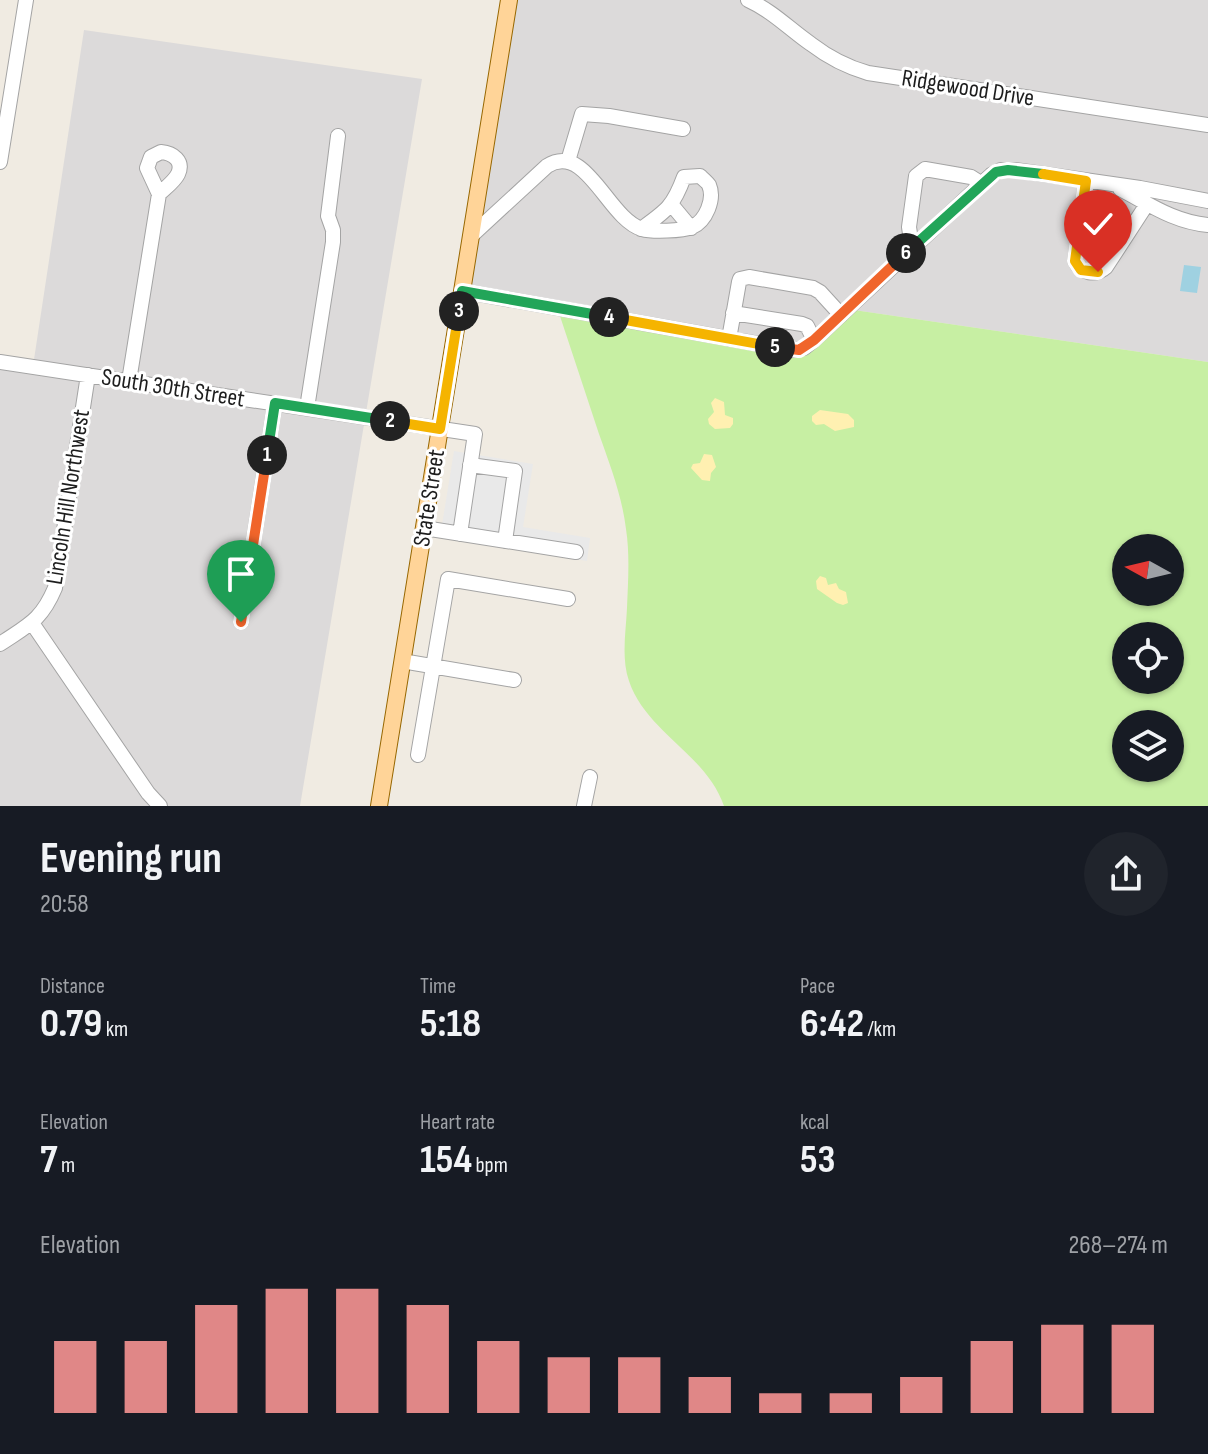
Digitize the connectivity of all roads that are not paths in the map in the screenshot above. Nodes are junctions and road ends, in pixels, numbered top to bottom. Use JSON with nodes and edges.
{"nodes":[{"id":1,"x":26,"y":0,"type":"edge"},
{"id":2,"x":509,"y":0,"type":"edge"},
{"id":3,"x":748,"y":0,"type":"edge"},
{"id":4,"x":1208,"y":125,"type":"edge"},
{"id":5,"x":683,"y":129,"type":"dead end"},
{"id":6,"x":338,"y":136,"type":"dead end"},
{"id":7,"x":568,"y":161,"type":"junction"},
{"id":8,"x":0,"y":162,"type":"edge"},
{"id":9,"x":1093,"y":182,"type":"junction"},
{"id":10,"x":982,"y":184,"type":"junction"},
{"id":11,"x":159,"y":194,"type":"dead end"},
{"id":12,"x":1208,"y":201,"type":"edge"},
{"id":13,"x":671,"y":204,"type":"junction"},
{"id":14,"x":1147,"y":204,"type":"junction"},
{"id":15,"x":1208,"y":225,"type":"edge"},
{"id":16,"x":691,"y":228,"type":"junction"},
{"id":17,"x":641,"y":229,"type":"junction"},
{"id":18,"x":471,"y":236,"type":"junction"},
{"id":19,"x":912,"y":247,"type":"junction"},
{"id":20,"x":462,"y":291,"type":"junction"},
{"id":21,"x":733,"y":313,"type":"junction"},
{"id":22,"x":841,"y":315,"type":"junction"},
{"id":23,"x":729,"y":339,"type":"junction"},
{"id":24,"x":814,"y":340,"type":"junction"},
{"id":25,"x":0,"y":362,"type":"edge"},
{"id":26,"x":88,"y":375,"type":"junction"},
{"id":27,"x":129,"y":381,"type":"junction"},
{"id":28,"x":275,"y":403,"type":"junction"},
{"id":29,"x":307,"y":408,"type":"junction"},
{"id":30,"x":440,"y":429,"type":"junction"},
{"id":31,"x":470,"y":465,"type":"junction"},
{"id":32,"x":424,"y":528,"type":"junction"},
{"id":33,"x":460,"y":534,"type":"junction"},
{"id":34,"x":505,"y":541,"type":"junction"},
{"id":35,"x":576,"y":552,"type":"dead end"},
{"id":36,"x":568,"y":599,"type":"dead end"},
{"id":37,"x":241,"y":622,"type":"dead end"},
{"id":38,"x":32,"y":623,"type":"junction"},
{"id":39,"x":0,"y":644,"type":"edge"},
{"id":40,"x":402,"y":661,"type":"junction"},
{"id":41,"x":433,"y":666,"type":"junction"},
{"id":42,"x":514,"y":680,"type":"dead end"},
{"id":43,"x":418,"y":755,"type":"dead end"},
{"id":44,"x":590,"y":777,"type":"dead end"},
{"id":45,"x":160,"y":806,"type":"edge"},
{"id":46,"x":379,"y":806,"type":"edge"},
{"id":47,"x":584,"y":806,"type":"edge"}],
"edges":[{"from":1,"to":8,"type":"street"},
{"from":2,"to":18,"type":"main road","name":"State Street"},
{"from":3,"to":4,"type":"street","name":"Ridgewood Drive"},
{"from":5,"to":7,"type":"street"},
{"from":6,"to":29,"type":"street"},
{"from":7,"to":17,"type":"street"},
{"from":7,"to":18,"type":"street"},
{"from":9,"to":10,"type":"street"},
{"from":9,"to":12,"type":"street"},
{"from":9,"to":14,"type":"street"},
{"from":9,"to":14,"type":"street"},
{"from":10,"to":19,"type":"street"},
{"from":10,"to":19,"type":"street"},
{"from":11,"to":27,"type":"street"},
{"from":13,"to":16,"type":"street"},
{"from":13,"to":16,"type":"street"},
{"from":13,"to":17,"type":"street"},
{"from":14,"to":15,"type":"street"},
{"from":16,"to":17,"type":"street"},
{"from":18,"to":20,"type":"main road","name":"State Street"},
{"from":19,"to":22,"type":"street"},
{"from":20,"to":23,"type":"street"},
{"from":20,"to":30,"type":"main road","name":"State Street"},
{"from":21,"to":22,"type":"street"},
{"from":21,"to":23,"type":"street"},
{"from":21,"to":24,"type":"street"},
{"from":22,"to":24,"type":"street"},
{"from":23,"to":24,"type":"street"},
{"from":25,"to":26,"type":"street","name":"South 30th Street"},
{"from":26,"to":27,"type":"street","name":"South 30th Street"},
{"from":26,"to":38,"type":"street","name":"Lincoln Hill Northwest"},
{"from":27,"to":28,"type":"street","name":"South 30th Street"},
{"from":28,"to":29,"type":"street","name":"South 30th Street"},
{"from":28,"to":37,"type":"street"},
{"from":29,"to":30,"type":"street","name":"South 30th Street"},
{"from":30,"to":31,"type":"street","name":"South 30th Street"},
{"from":30,"to":32,"type":"main road","name":"State Street"},
{"from":31,"to":33,"type":"street"},
{"from":31,"to":34,"type":"street"},
{"from":32,"to":33,"type":"street"},
{"from":32,"to":40,"type":"main road","name":"State Street"},
{"from":33,"to":34,"type":"street"},
{"from":34,"to":35,"type":"street"},
{"from":36,"to":41,"type":"street"},
{"from":38,"to":39,"type":"street","name":"Lincoln Hill Northwest"},
{"from":38,"to":45,"type":"street"},
{"from":40,"to":41,"type":"street"},
{"from":40,"to":46,"type":"main road","name":"State Street"},
{"from":41,"to":42,"type":"street"},
{"from":41,"to":43,"type":"street"},
{"from":44,"to":47,"type":"street"}]}
